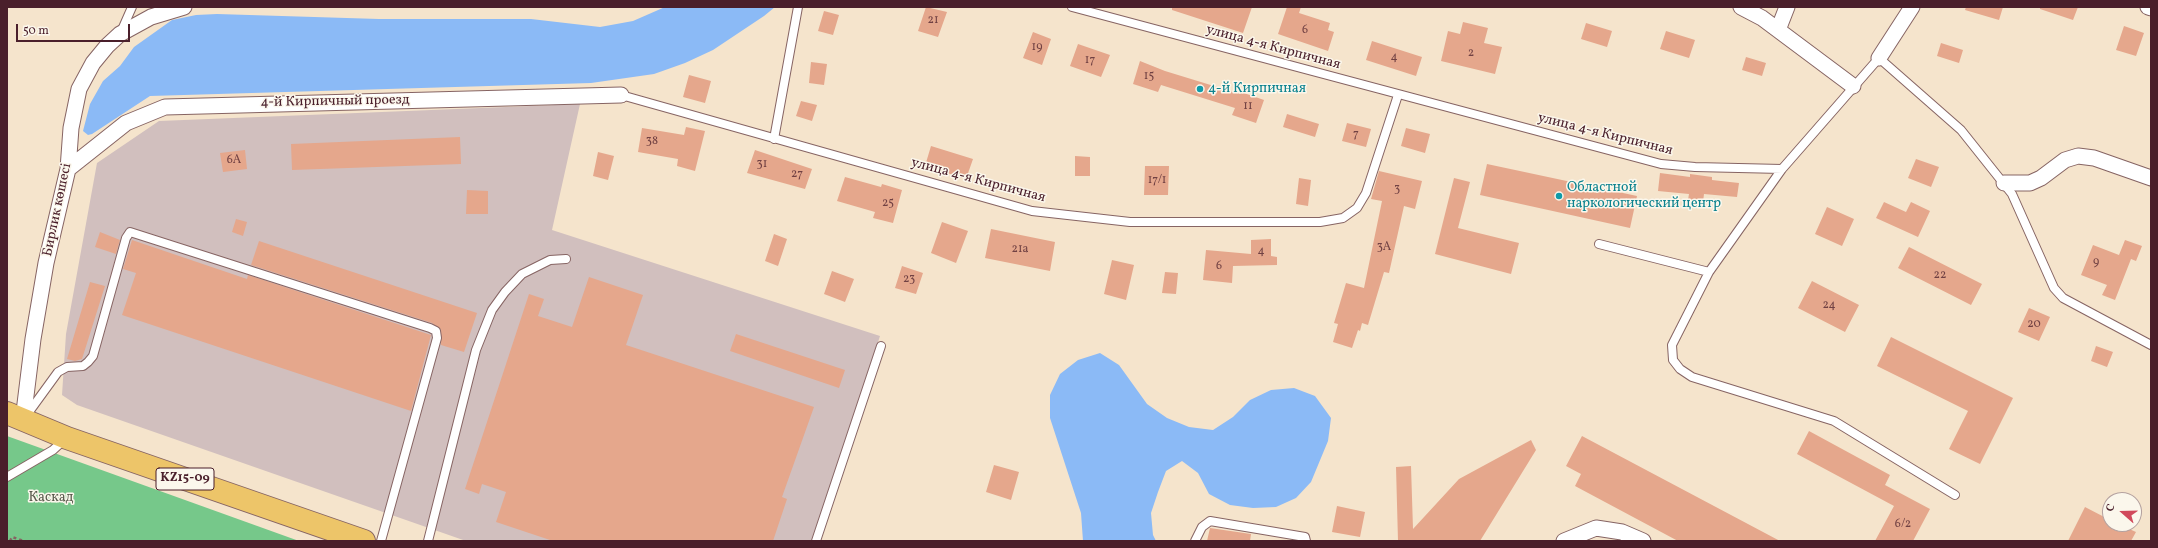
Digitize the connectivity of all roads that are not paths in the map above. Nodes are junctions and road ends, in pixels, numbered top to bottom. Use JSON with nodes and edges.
{"nodes":[{"id":1,"x":132,"y":7,"type":"edge"},
{"id":2,"x":184,"y":7,"type":"edge"},
{"id":3,"x":798,"y":7,"type":"edge"},
{"id":4,"x":1072,"y":7,"type":"edge"},
{"id":5,"x":1741,"y":7,"type":"edge"},
{"id":6,"x":1787,"y":7,"type":"edge"},
{"id":7,"x":1912,"y":7,"type":"edge"},
{"id":8,"x":2148,"y":7,"type":"edge"},
{"id":9,"x":2151,"y":8,"type":"edge"},
{"id":10,"x":1778,"y":30,"type":"junction"},
{"id":11,"x":120,"y":34,"type":"junction"},
{"id":12,"x":1879,"y":58,"type":"junction"},
{"id":13,"x":1853,"y":86,"type":"junction"},
{"id":14,"x":621,"y":95,"type":"joint"},
{"id":15,"x":1398,"y":95,"type":"junction"},
{"id":16,"x":774,"y":139,"type":"junction"},
{"id":17,"x":68,"y":169,"type":"junction"},
{"id":18,"x":1782,"y":169,"type":"junction"},
{"id":19,"x":2151,"y":178,"type":"edge"},
{"id":20,"x":2004,"y":183,"type":"junction"},
{"id":21,"x":1599,"y":244,"type":"dead end"},
{"id":22,"x":566,"y":259,"type":"dead end"},
{"id":23,"x":1709,"y":272,"type":"junction"},
{"id":24,"x":2151,"y":345,"type":"edge"},
{"id":25,"x":881,"y":346,"type":"dead end"},
{"id":26,"x":15,"y":416,"type":"edge"},
{"id":27,"x":67,"y":438,"type":"junction"},
{"id":28,"x":7,"y":477,"type":"edge"},
{"id":29,"x":1955,"y":495,"type":"dead end"},
{"id":30,"x":364,"y":541,"type":"edge"},
{"id":31,"x":381,"y":541,"type":"edge"},
{"id":32,"x":428,"y":541,"type":"edge"},
{"id":33,"x":816,"y":541,"type":"edge"},
{"id":34,"x":1195,"y":541,"type":"edge"},
{"id":35,"x":1306,"y":541,"type":"edge"},
{"id":36,"x":1564,"y":541,"type":"edge"},
{"id":37,"x":1643,"y":541,"type":"edge"}],
"edges":[{"from":1,"to":11,"type":"lane"},
{"from":2,"to":11,"type":"street","name":"Бирлик көшесі"},
{"from":3,"to":16,"type":"lane"},
{"from":4,"to":15,"type":"lane","name":"улица 4-я Кирпичная"},
{"from":5,"to":10,"type":"street"},
{"from":6,"to":10,"type":"street"},
{"from":7,"to":12,"type":"street"},
{"from":8,"to":9,"type":"street"},
{"from":10,"to":13,"type":"street"},
{"from":11,"to":17,"type":"street","name":"Бирлик көшесі"},
{"from":12,"to":13,"type":"lane"},
{"from":12,"to":20,"type":"lane"},
{"from":13,"to":18,"type":"lane"},
{"from":14,"to":16,"type":"lane","name":"улица 4-я Кирпичная"},
{"from":14,"to":17,"type":"street","name":"4-й Кирпичный проезд"},
{"from":15,"to":16,"type":"lane","name":"улица 4-я Кирпичная"},
{"from":15,"to":18,"type":"lane","name":"улица 4-я Кирпичная"},
{"from":17,"to":26,"type":"street","name":"Бирлик көшесі"},
{"from":18,"to":23,"type":"lane"},
{"from":19,"to":20,"type":"street"},
{"from":20,"to":24,"type":"lane"},
{"from":21,"to":23,"type":"lane"},
{"from":22,"to":32,"type":"lane"},
{"from":23,"to":29,"type":"lane"},
{"from":25,"to":33,"type":"lane"},
{"from":26,"to":27,"type":"highway","number":"KZ15-09"},
{"from":26,"to":31,"type":"lane"},
{"from":27,"to":28,"type":"lane"},
{"from":27,"to":30,"type":"highway","number":"KZ15-09"},
{"from":34,"to":35,"type":"lane"},
{"from":36,"to":37,"type":"street"}]}
